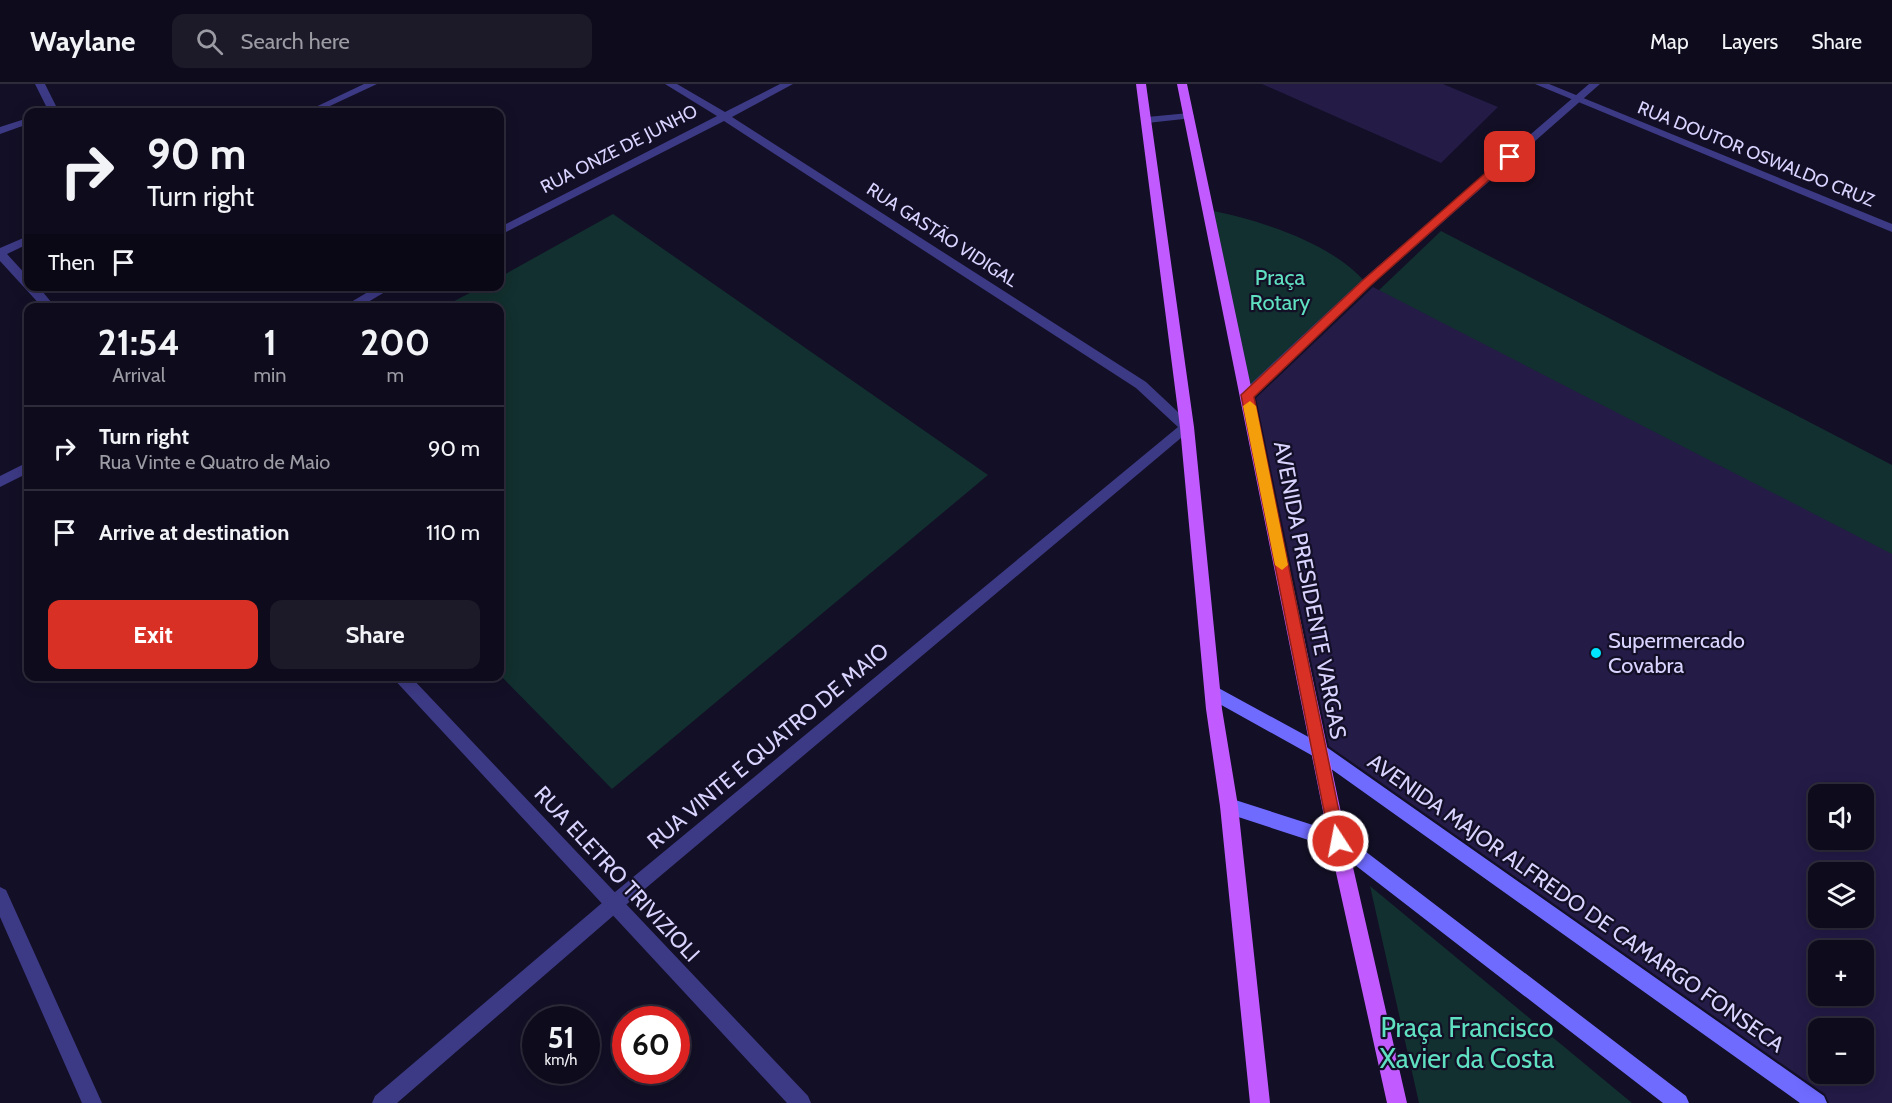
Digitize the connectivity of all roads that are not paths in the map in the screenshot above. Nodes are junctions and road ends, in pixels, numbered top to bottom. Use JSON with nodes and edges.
{"nodes":[{"id":1,"x":39,"y":84,"type":"edge"},
{"id":2,"x":372,"y":84,"type":"edge"},
{"id":3,"x":670,"y":84,"type":"edge"},
{"id":4,"x":788,"y":84,"type":"edge"},
{"id":5,"x":1141,"y":84,"type":"edge"},
{"id":6,"x":1182,"y":84,"type":"edge"},
{"id":7,"x":1540,"y":84,"type":"edge"},
{"id":8,"x":1595,"y":84,"type":"edge"},
{"id":9,"x":1577,"y":99,"type":"junction"},
{"id":10,"x":52,"y":108,"type":"edge"},
{"id":11,"x":319,"y":108,"type":"edge"},
{"id":12,"x":724,"y":116,"type":"junction"},
{"id":13,"x":1189,"y":116,"type":"junction"},
{"id":14,"x":1147,"y":120,"type":"junction"},
{"id":15,"x":24,"y":122,"type":"edge"},
{"id":16,"x":0,"y":131,"type":"edge"},
{"id":17,"x":1892,"y":228,"type":"edge"},
{"id":18,"x":504,"y":229,"type":"edge"},
{"id":19,"x":24,"y":242,"type":"edge"},
{"id":20,"x":0,"y":253,"type":"edge"},
{"id":21,"x":24,"y":279,"type":"edge"},
{"id":22,"x":35,"y":291,"type":"edge"},
{"id":23,"x":379,"y":291,"type":"edge"},
{"id":24,"x":46,"y":303,"type":"edge"},
{"id":25,"x":357,"y":303,"type":"edge"},
{"id":26,"x":1247,"y":395,"type":"junction"},
{"id":27,"x":1187,"y":427,"type":"junction"},
{"id":28,"x":24,"y":469,"type":"edge"},
{"id":29,"x":0,"y":482,"type":"edge"},
{"id":30,"x":404,"y":681,"type":"edge"},
{"id":31,"x":1213,"y":692,"type":"junction"},
{"id":32,"x":1319,"y":751,"type":"junction"},
{"id":33,"x":1229,"y":806,"type":"junction"},
{"id":34,"x":1338,"y":841,"type":"junction"},
{"id":35,"x":0,"y":896,"type":"edge"},
{"id":36,"x":615,"y":903,"type":"junction"},
{"id":37,"x":92,"y":1103,"type":"edge"},
{"id":38,"x":382,"y":1103,"type":"edge"},
{"id":39,"x":801,"y":1103,"type":"edge"},
{"id":40,"x":1260,"y":1103,"type":"edge"},
{"id":41,"x":1397,"y":1103,"type":"edge"},
{"id":42,"x":1678,"y":1103,"type":"edge"},
{"id":43,"x":1817,"y":1103,"type":"edge"}],
"edges":[{"from":1,"to":10,"type":"street"},
{"from":2,"to":11,"type":"street"},
{"from":3,"to":12,"type":"street","name":"RUA GASTÃO VIDIGAL"},
{"from":4,"to":12,"type":"street","name":"RUA ONZE DE JUNHO"},
{"from":5,"to":14,"type":"main road"},
{"from":6,"to":13,"type":"main road","name":"AVENIDA PRESIDENTE VARGAS"},
{"from":7,"to":9,"type":"street","name":"RUA DOUTOR OSWALDO CRUZ"},
{"from":8,"to":9,"type":"street"},
{"from":9,"to":17,"type":"street","name":"RUA DOUTOR OSWALDO CRUZ"},
{"from":9,"to":26,"type":"street"},
{"from":12,"to":18,"type":"street","name":"RUA ONZE DE JUNHO"},
{"from":12,"to":27,"type":"street","name":"RUA GASTÃO VIDIGAL"},
{"from":13,"to":14,"type":"street"},
{"from":13,"to":26,"type":"main road","name":"AVENIDA PRESIDENTE VARGAS"},
{"from":14,"to":27,"type":"main road"},
{"from":15,"to":16,"type":"street"},
{"from":19,"to":20,"type":"street"},
{"from":20,"to":21,"type":"street"},
{"from":22,"to":24,"type":"street"},
{"from":23,"to":25,"type":"street"},
{"from":26,"to":32,"type":"main road","name":"AVENIDA PRESIDENTE VARGAS"},
{"from":27,"to":31,"type":"main road"},
{"from":27,"to":36,"type":"street","name":"RUA VINTE E QUATRO DE MAIO"},
{"from":28,"to":29,"type":"street"},
{"from":30,"to":36,"type":"street","name":"RUA ELETRO TRIVIZIOLI"},
{"from":31,"to":32,"type":"main road","name":"AVENIDA MAJOR ALFREDO DE CAMARGO FONSECA"},
{"from":31,"to":33,"type":"main road"},
{"from":32,"to":34,"type":"main road","name":"AVENIDA PRESIDENTE VARGAS"},
{"from":32,"to":43,"type":"main road","name":"AVENIDA MAJOR ALFREDO DE CAMARGO FONSECA"},
{"from":33,"to":34,"type":"main road"},
{"from":33,"to":40,"type":"main road"},
{"from":34,"to":41,"type":"main road","name":"AVENIDA PRESIDENTE VARGAS"},
{"from":34,"to":42,"type":"main road"},
{"from":35,"to":37,"type":"street"},
{"from":36,"to":38,"type":"street","name":"RUA VINTE E QUATRO DE MAIO"},
{"from":36,"to":39,"type":"street","name":"RUA ELETRO TRIVIZIOLI"}]}
